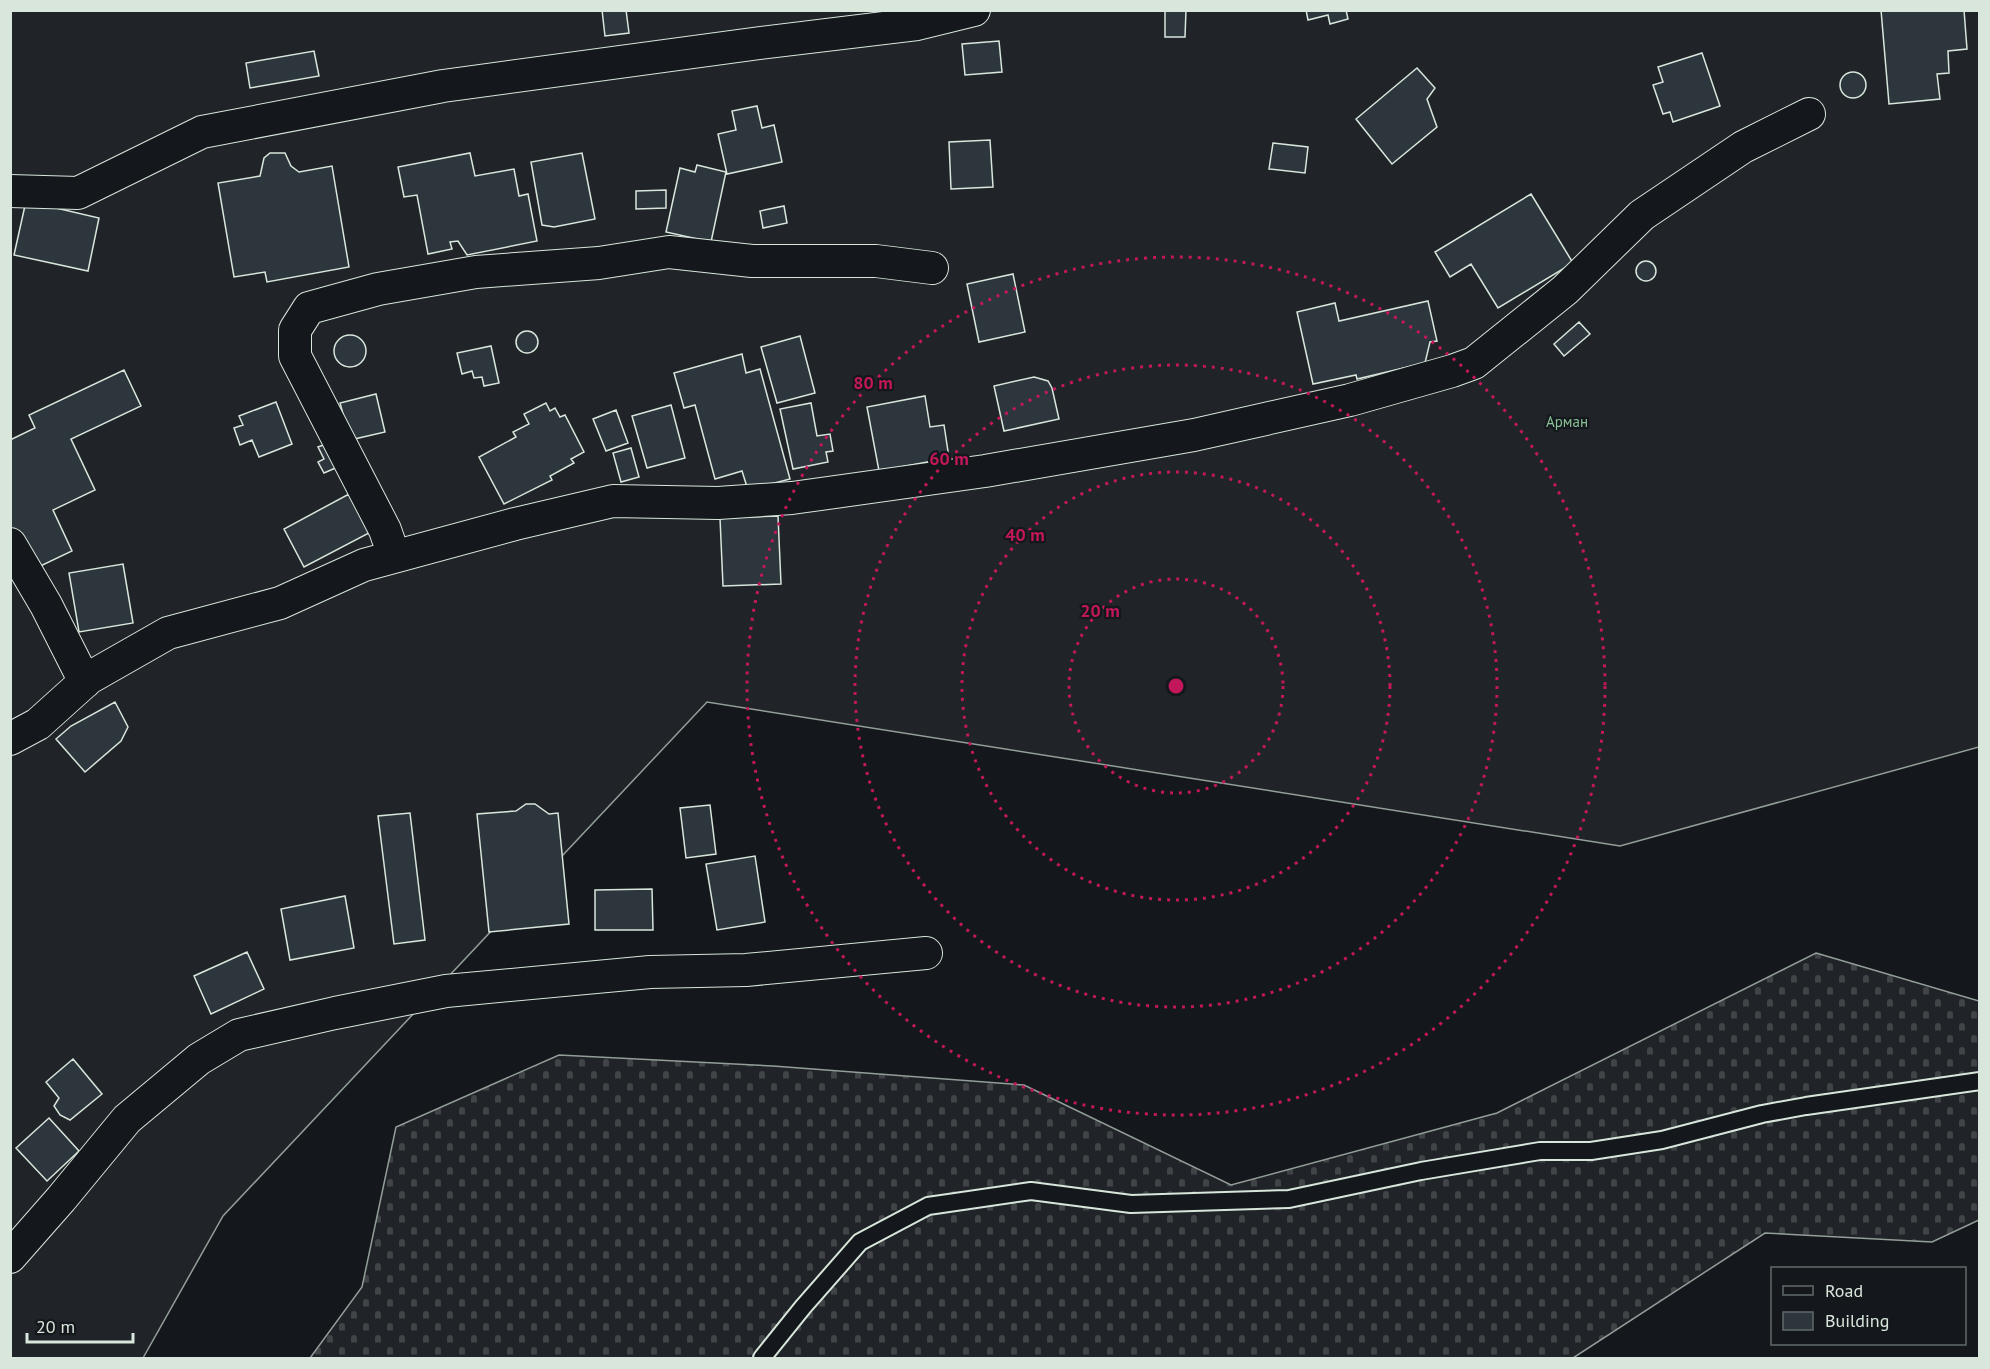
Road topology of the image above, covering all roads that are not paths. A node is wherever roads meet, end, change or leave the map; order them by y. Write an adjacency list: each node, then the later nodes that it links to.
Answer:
1 (974, 10): 3 (street)
2 (1809, 114): 6 (street)
3 (10, 191)
4 (932, 268): 6 (street)
5 (10, 544): 7 (street)
6 (394, 556): 7 (street)
7 (85, 682): 8 (street)
8 (10, 739)
9 (926, 953): 11 (street)
10 (1980, 1081): 12 (lane)
11 (10, 1257)
12 (762, 1359)

